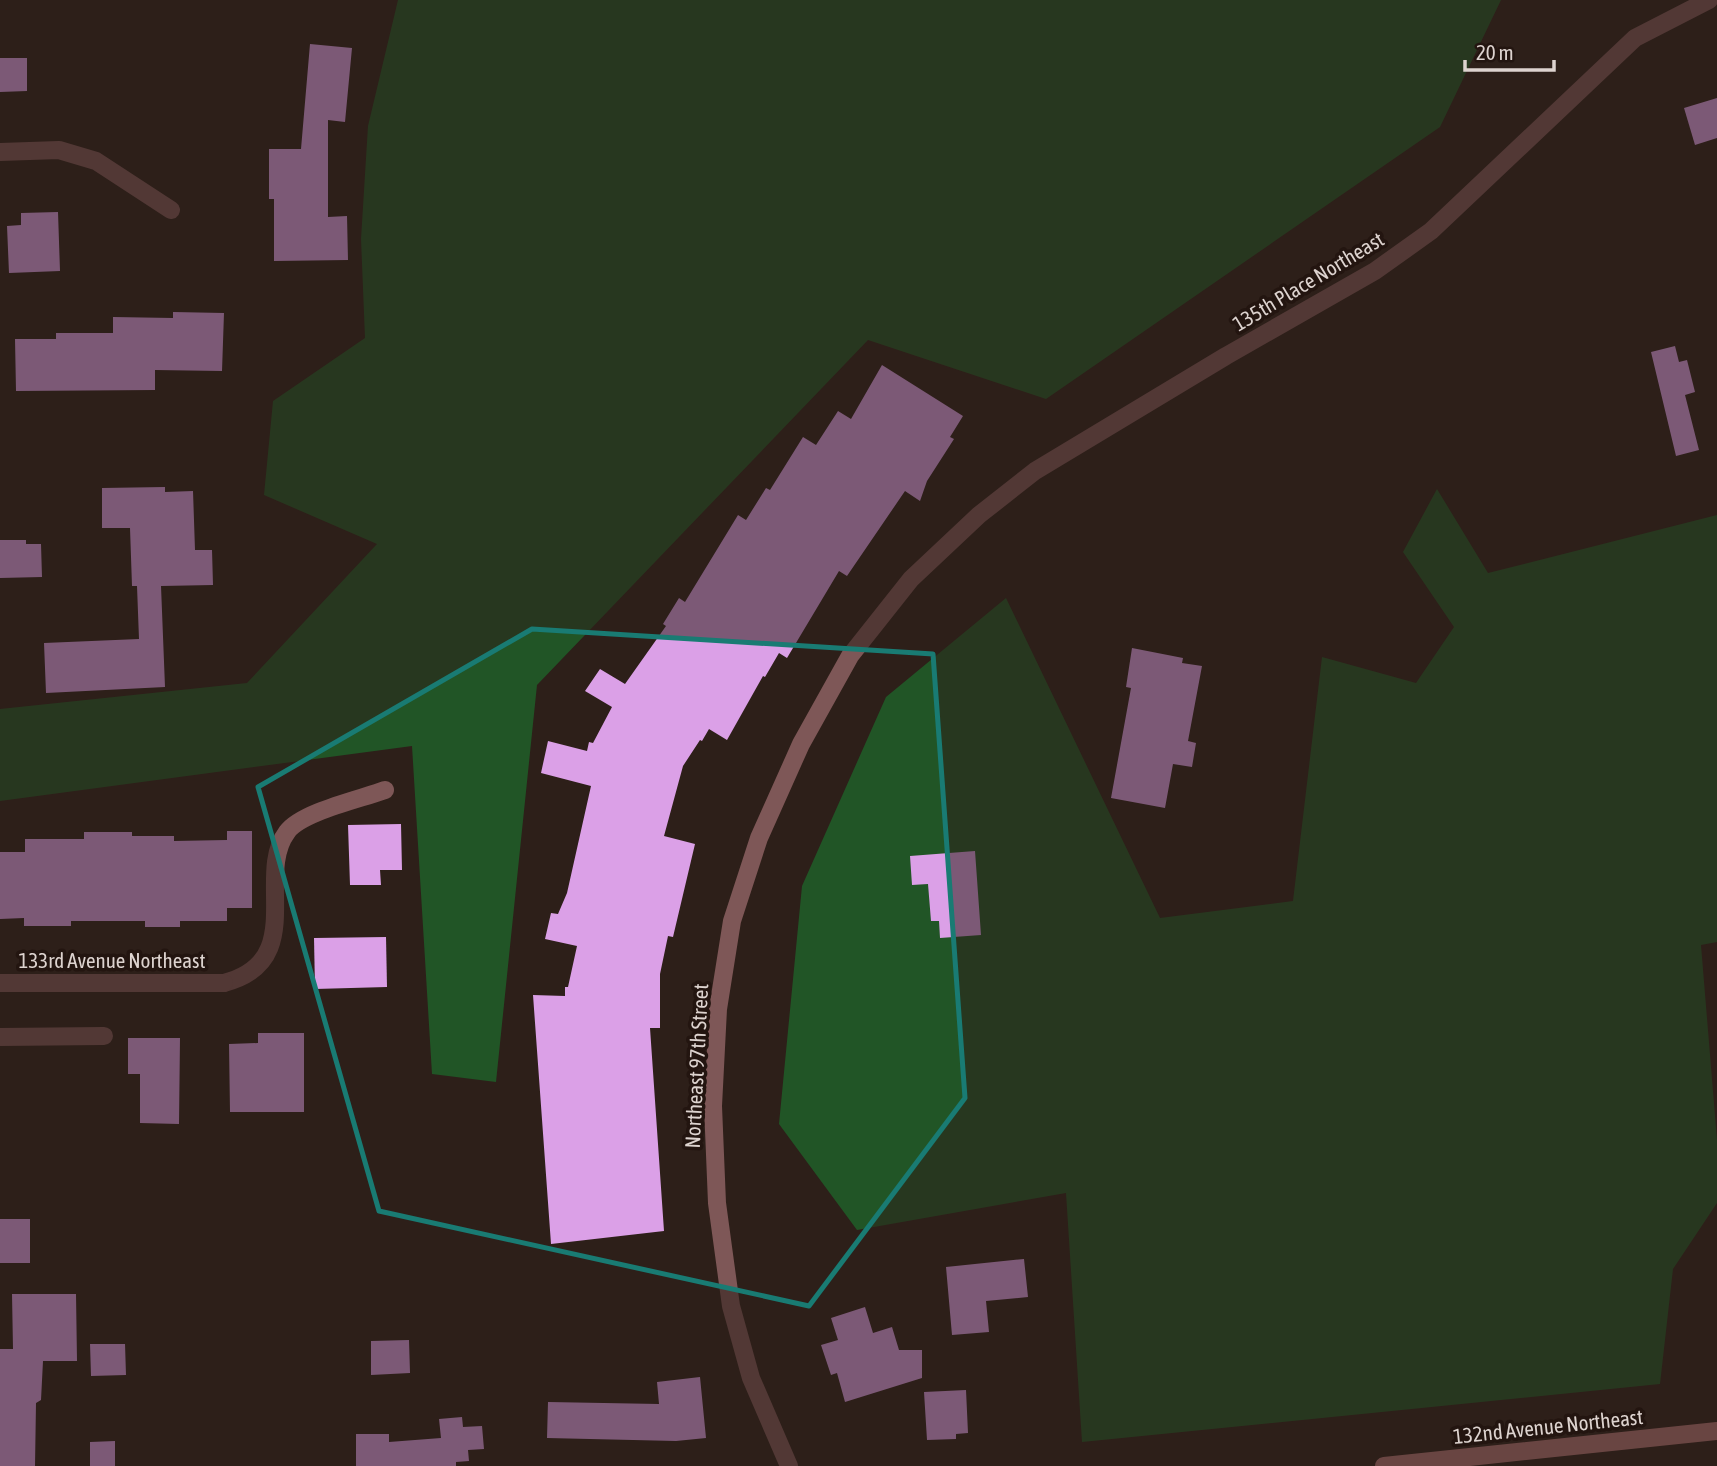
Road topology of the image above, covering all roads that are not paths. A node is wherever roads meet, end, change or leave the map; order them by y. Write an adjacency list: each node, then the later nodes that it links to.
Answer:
1 (1709, 0): 4 (street, 135th Place Northeast)
2 (0, 152): 3 (street)
3 (171, 210)
4 (911, 579): 11 (street, Northeast 97th Street)
5 (385, 790): 6 (street, 133rd Avenue Northeast)
6 (0, 983)
7 (104, 1036): 8 (street)
8 (0, 1037)
9 (1717, 1431): 10 (street, 132nd Avenue Northeast)
10 (1567, 1447): 12 (street, 132nd Avenue Northeast); 13 (street)
11 (789, 1466)
12 (1384, 1466)
13 (1566, 1466)

